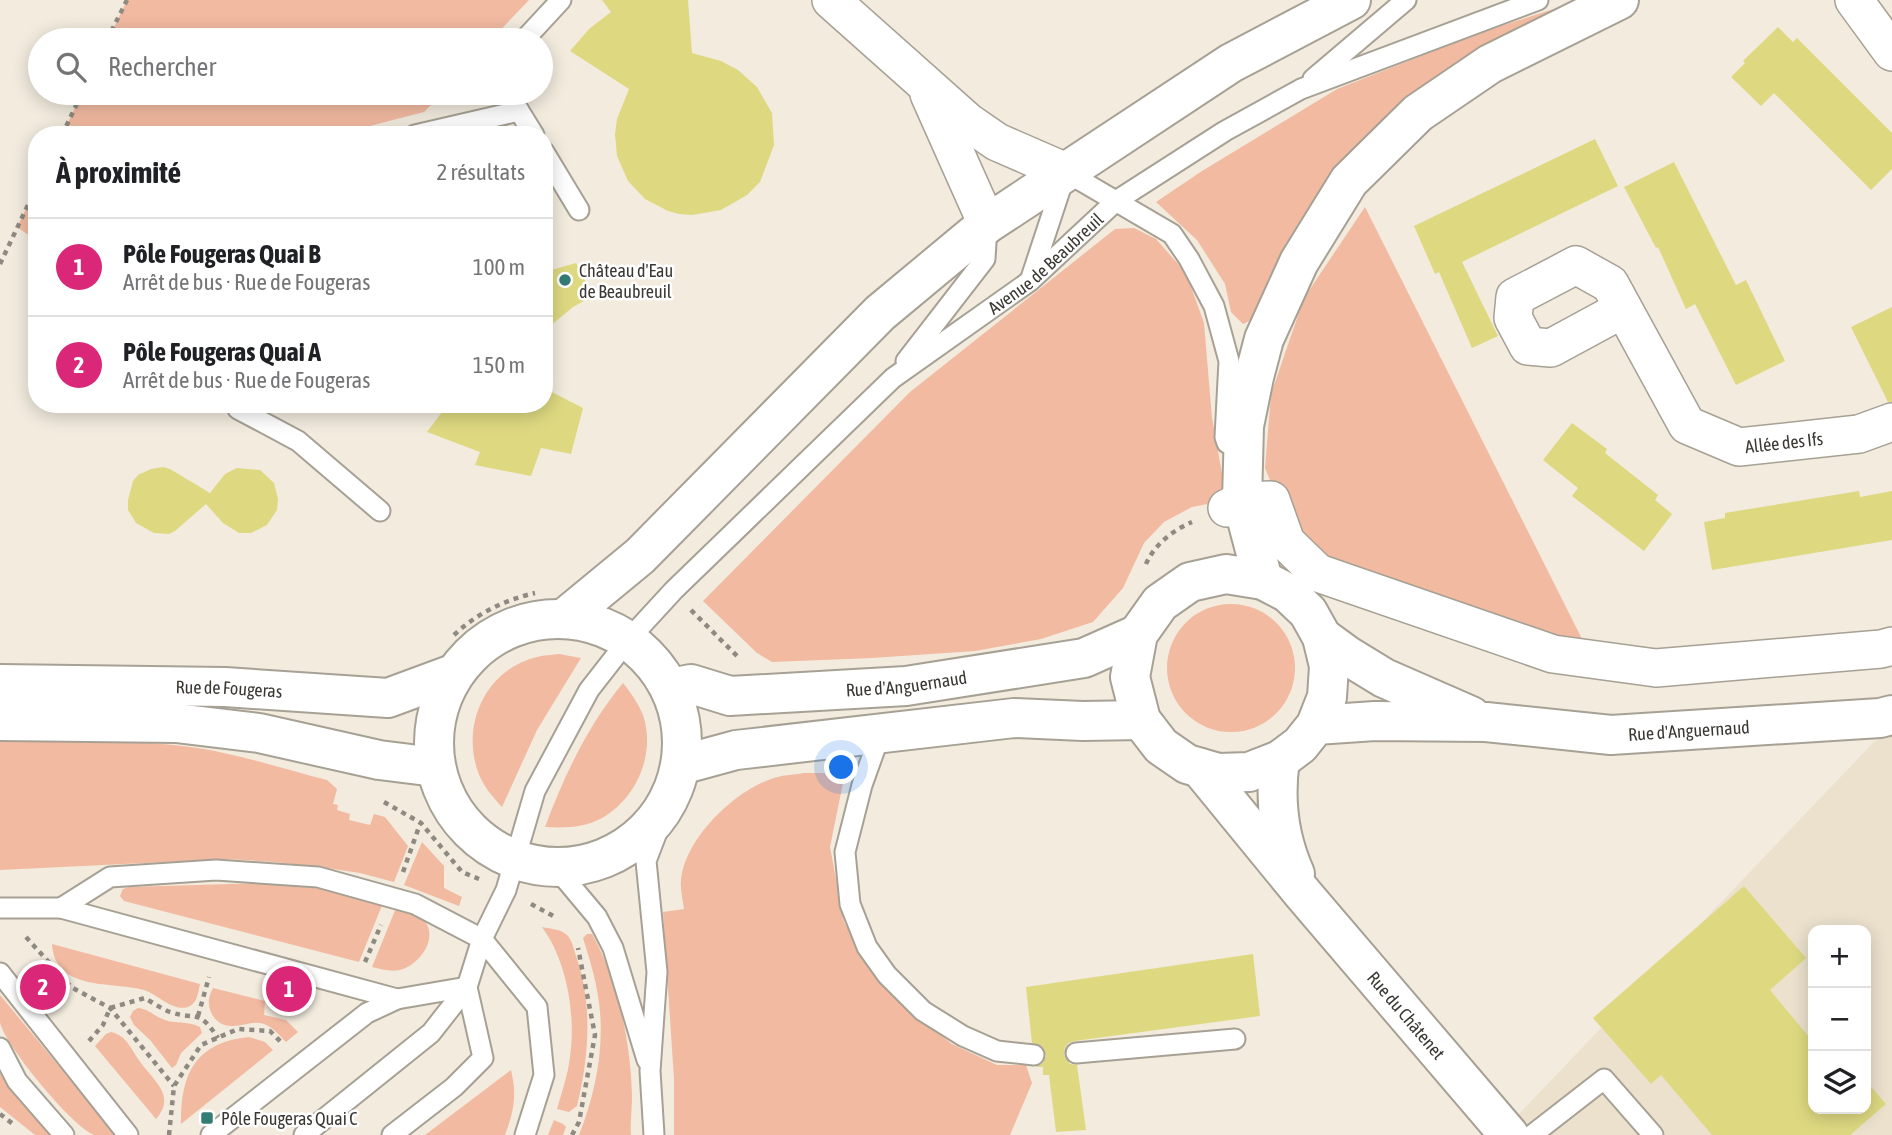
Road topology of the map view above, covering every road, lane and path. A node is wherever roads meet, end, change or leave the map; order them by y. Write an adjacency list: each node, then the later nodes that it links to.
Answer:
1 (127, 0): 9 (path)
2 (562, 0): 10 (lane)
3 (831, 0): 12 (street)
4 (1351, 0): 21 (main road)
5 (1406, 0): 13 (lane)
6 (1538, 0): 13 (lane, Avenue de Beaubreuil)
7 (1619, 0): 32 (main road)
8 (1854, 0): 11 (street)
9 (113, 28)
10 (535, 28)
11 (1892, 51)
12 (926, 86): 21 (street); 25 (street)
13 (1301, 89): 22 (lane, Avenue de Beaubreuil)
14 (76, 105): 17 (path)
15 (515, 105): 16 (lane)
16 (519, 111): 18 (lane); 19 (lane)
17 (66, 126)
18 (454, 126)
19 (528, 126)
20 (553, 167): 24 (lane)
21 (1066, 172): 22 (lane); 25 (main road); 27 (lane)
22 (1116, 201): 27 (lane, Avenue de Beaubreuil); 32 (lane)
23 (28, 205): 26 (path)
24 (579, 210)
25 (987, 224): 29 (lane); 35 (main road)
26 (0, 264)
27 (1031, 281): 29 (lane, Avenue de Beaubreuil)
28 (1623, 309): 31 (street, Allée des Ifs)
29 (893, 378): 39 (lane, Avenue de Beaubreuil)
30 (246, 413): 33 (lane)
31 (1892, 422)
32 (1234, 505): 34 (main road); 40 (street)
33 (380, 511)
34 (1263, 580): 37 (main road, Rue d'Anguernaud); 38 (main road, Rue d'Anguernaud)
35 (556, 604): 39 (main road); 41 (main road); 41 (path)
36 (691, 610): 42 (path)
37 (1138, 634): 44 (main road, Rue d'Anguernaud); 46 (main road, Rue d'Anguernaud)
38 (1322, 637): 48 (main road, Rue d'Anguernaud); 49 (main road, Rue d'Anguernaud)
39 (628, 640): 44 (main road); 58 (lane, Avenue de Beaubreuil)
40 (1892, 646)
41 (451, 657): 43 (main road, Rue de Fougeras); 53 (main road)
42 (743, 662)
43 (0, 684)
44 (671, 688): 52 (main road)
45 (1892, 715): 48 (main road, Rue d'Anguernaud)
46 (1142, 720): 50 (main road); 54 (main road, Rue d'Anguernaud)
47 (0, 721): 53 (main road, Rue de Fougeras)
48 (1486, 722): 49 (main road, Rue d'Anguernaud)
49 (1316, 725): 51 (main road, Rue d'Anguernaud)
50 (881, 732): 52 (main road); 78 (lane)
51 (1280, 760): 54 (main road, Rue d'Anguernaud); 59 (main road, Rue du Châtenet)
52 (681, 765): 56 (main road)
53 (435, 767): 58 (main road)
54 (1200, 768): 59 (main road, Rue du Châtenet)
55 (379, 798): 58 (path)
56 (667, 806): 57 (main road); 79 (lane)
57 (556, 868): 58 (main road); 79 (lane)
58 (509, 875): 62 (path); 65 (lane, Avenue de Beaubreuil)
59 (1304, 895): 90 (main road, Rue du Châtenet)
60 (0, 908): 61 (lane)
61 (61, 908): 65 (lane); 69 (lane)
62 (561, 920)
63 (26, 936): 70 (path)
64 (575, 937): 88 (path)
65 (482, 939): 68 (lane, Avenue de Beaubreuil); 87 (lane)
66 (0, 973): 82 (lane)
67 (209, 977): 71 (path)
68 (467, 987): 69 (lane); 85 (lane); 86 (lane)
69 (397, 999): 84 (lane)
70 (110, 1008): 71 (path); 74 (path); 80 (path)
71 (198, 1016): 72 (path)
72 (218, 1038): 76 (path); 80 (path)
73 (1236, 1038): 77 (lane)
74 (86, 1044)
75 (0, 1048): 81 (lane)
76 (287, 1048)
77 (1076, 1053)
78 (1034, 1055)
79 (650, 1072): 89 (lane)
80 (174, 1086): 83 (path)
81 (64, 1135)
82 (128, 1135)
83 (169, 1135)
84 (211, 1135)
85 (304, 1135)
86 (392, 1135)
87 (525, 1135)
88 (572, 1135)
89 (654, 1135)
90 (1509, 1135)
91 (1532, 1135): 92 (lane)
92 (1653, 1135)

